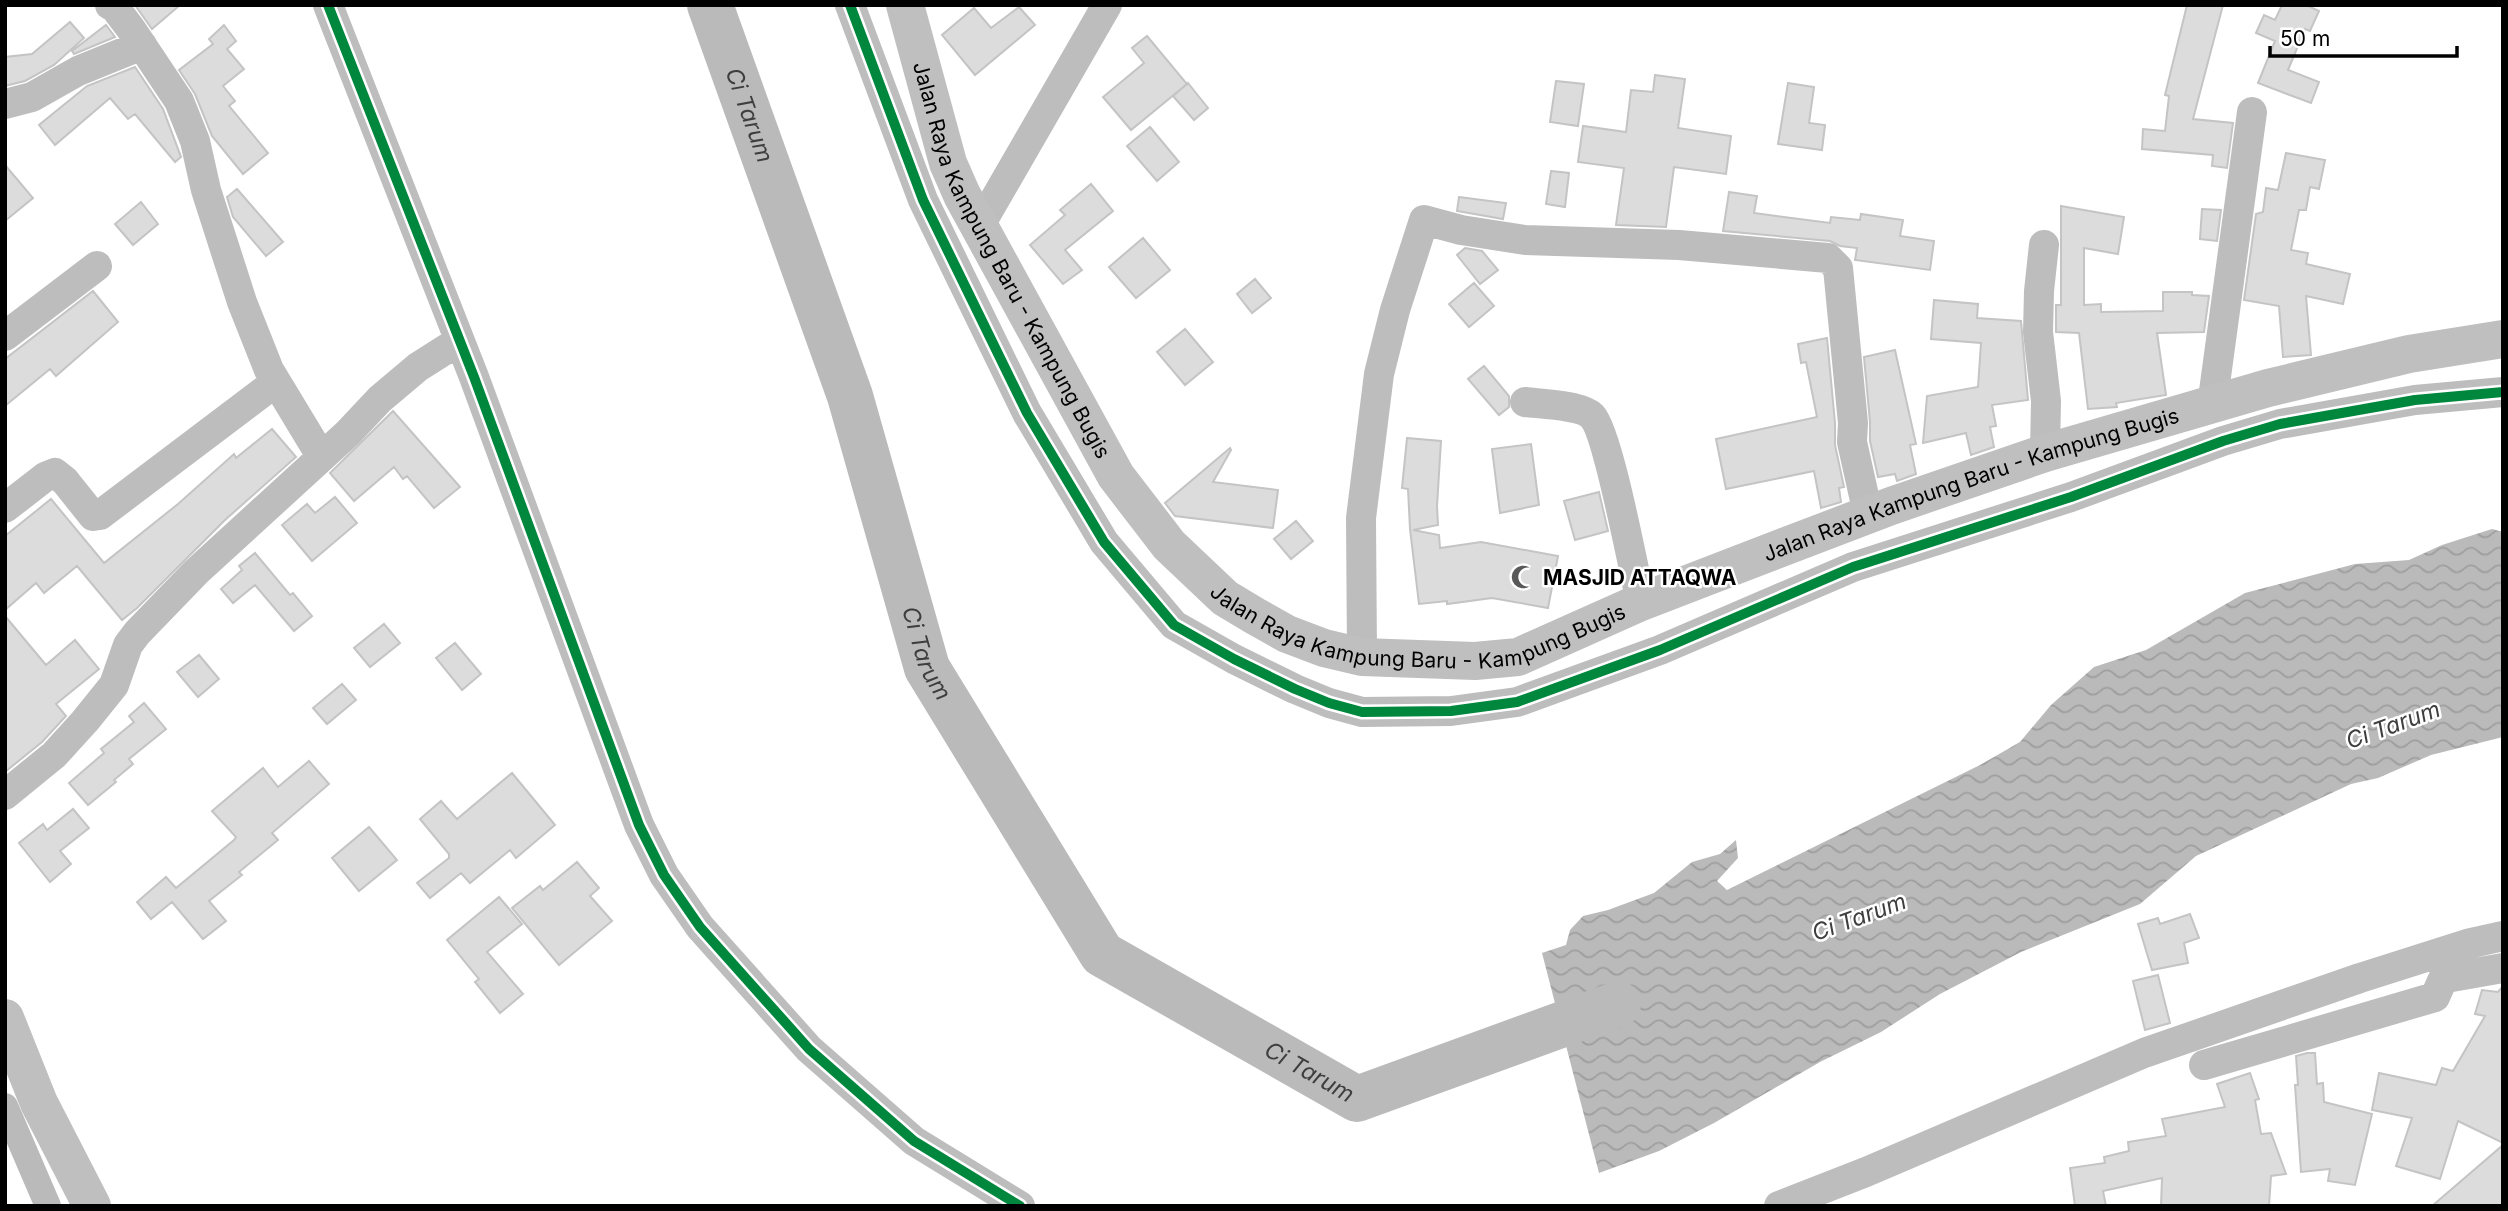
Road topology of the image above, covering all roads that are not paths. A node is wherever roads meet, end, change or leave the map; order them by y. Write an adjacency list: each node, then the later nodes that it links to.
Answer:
1 (110, 5): 6 (street)
2 (328, 5): 14 (street)
3 (850, 5): 16 (street)
4 (905, 5): 9 (street, Jalan Raya Kampung Baru - Kampung Bugis)
5 (1107, 5): 9 (street)
6 (142, 45): 7 (street); 15 (street)
7 (5, 104)
8 (2252, 112): 18 (street)
9 (980, 226): 24 (street, Jalan Raya Kampung Baru - Kampung Bugis)
10 (2044, 244): 19 (street)
11 (97, 266): 12 (street)
12 (5, 336)
13 (2503, 339): 18 (street, Jalan Raya Kampung Baru - Kampung Bugis)
14 (459, 341): 20 (street); 31 (street)
15 (276, 382): 20 (street); 21 (street)
16 (2503, 392)
17 (1524, 402): 23 (street)
18 (2212, 406): 19 (street, Jalan Raya Kampung Baru - Kampung Bugis)
19 (2045, 453): 22 (street, Jalan Raya Kampung Baru - Kampung Bugis)
20 (321, 456): 25 (street)
21 (5, 508)
22 (1868, 514): 23 (street, Jalan Raya Kampung Baru - Kampung Bugis); 24 (street)
23 (1641, 602): 24 (street, Jalan Raya Kampung Baru - Kampung Bugis)
24 (1362, 657)
25 (5, 795)
26 (2503, 936): 32 (street)
27 (2503, 968): 29 (street)
28 (5, 1017): 30 (street)
29 (2204, 1065)
30 (92, 1206)
31 (1020, 1206)
32 (1779, 1206)

